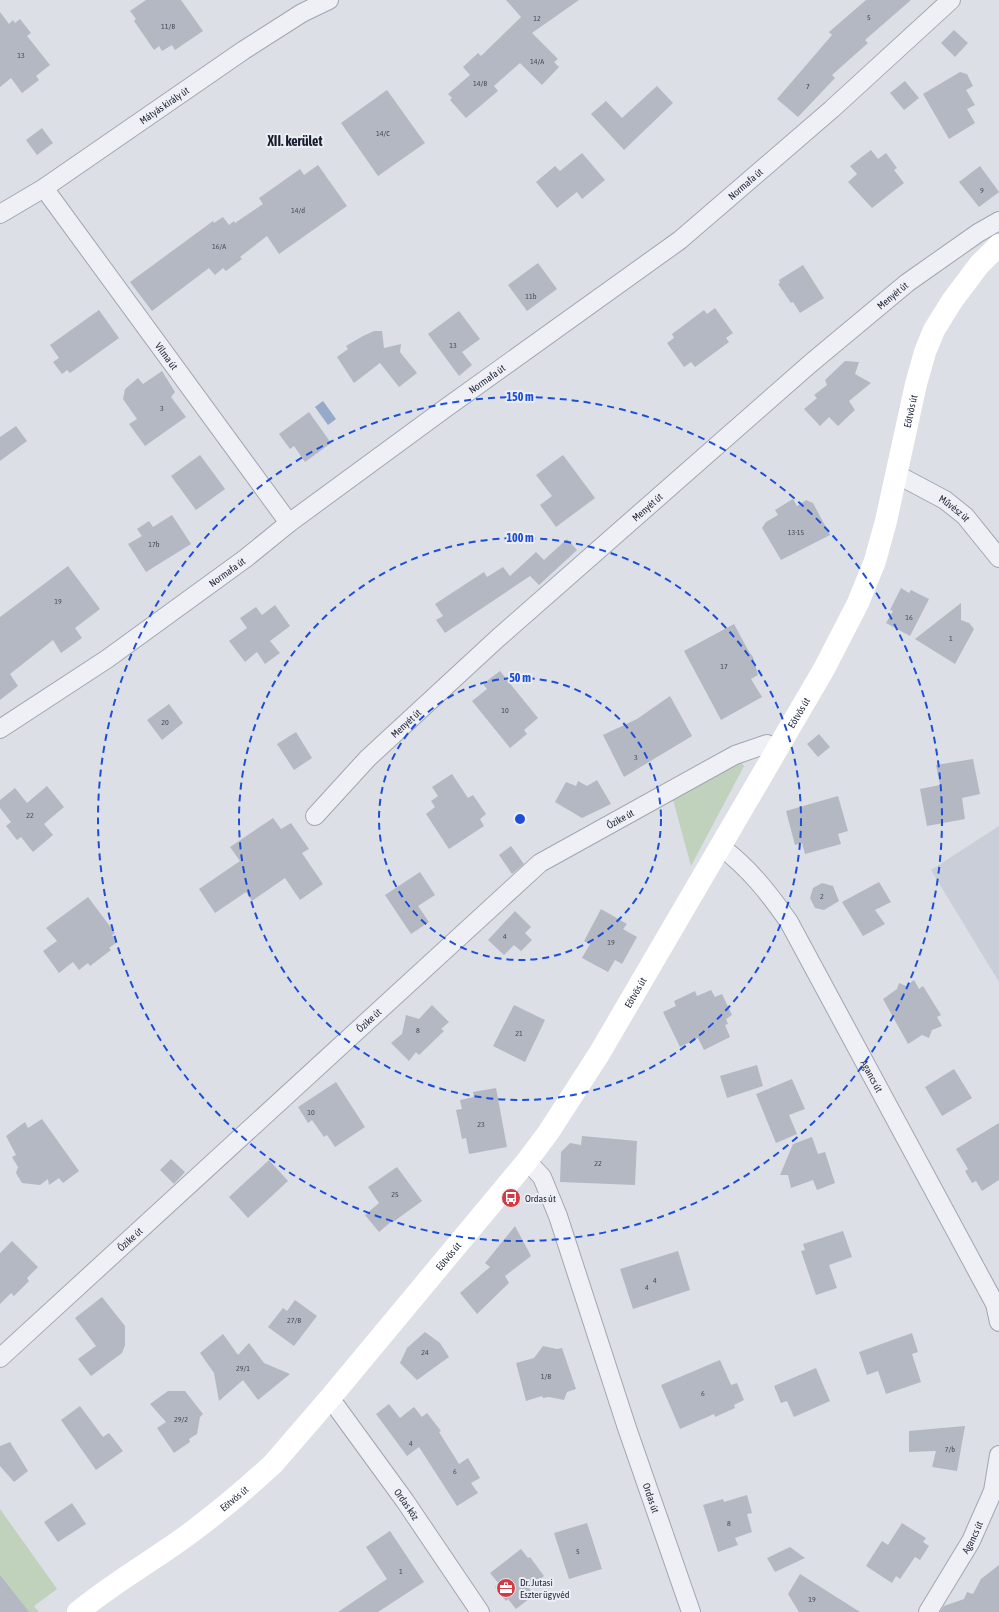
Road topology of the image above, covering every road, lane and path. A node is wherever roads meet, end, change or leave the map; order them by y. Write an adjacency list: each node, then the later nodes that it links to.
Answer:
1 (329, 0): 3 (street, Mátyás király út)
2 (952, 0): 8 (street, Normafa út)
3 (44, 188): 4 (street, Mátyás király út); 8 (street, Vilma út)
4 (0, 214)
5 (999, 221): 12 (street, Menyét út)
6 (999, 245): 7 (street, Eötvös út)
7 (896, 474): 9 (street, Művész út); 11 (street, Eötvös út)
8 (289, 523): 10 (street, Normafa út)
9 (999, 558)
10 (0, 730)
11 (777, 749): 13 (street, Eötvös út); 16 (street, Őzike út)
12 (316, 816)
13 (720, 846): 14 (street, Eötvös út); 15 (street, Agancs út)
14 (527, 1161): 17 (street, Eötvös út); 21 (street, Ordas út)
15 (999, 1322)
16 (0, 1358)
17 (330, 1398): 19 (street, Eötvös út); 20 (street, Ordas köz)
18 (999, 1455): 22 (street, Agancs út)
19 (81, 1611)
20 (480, 1612)
21 (691, 1612)
22 (928, 1612)

